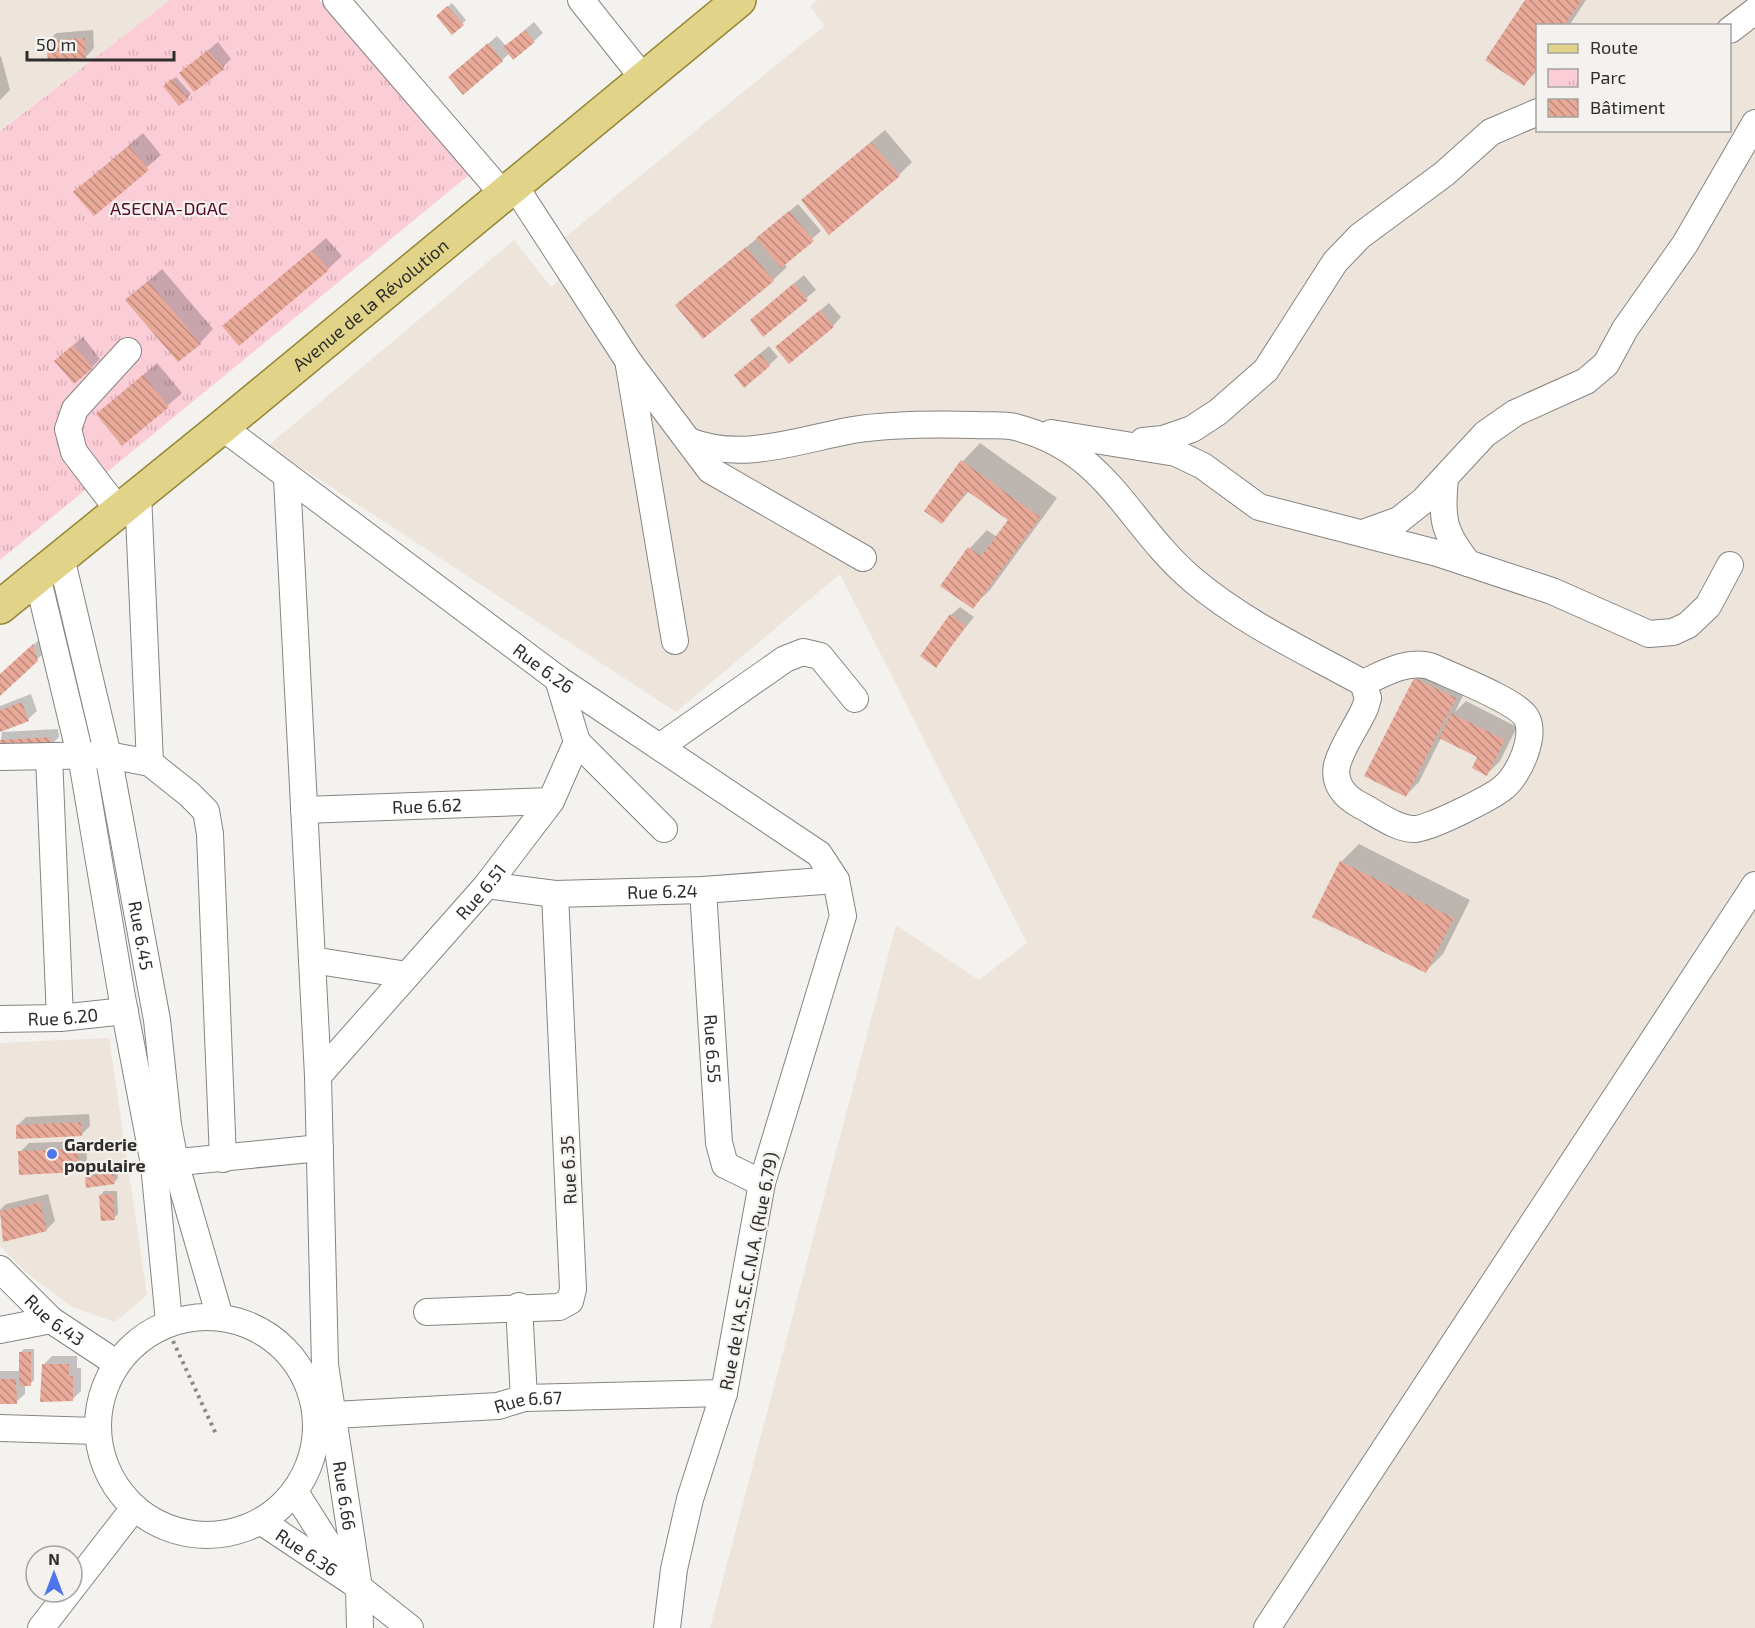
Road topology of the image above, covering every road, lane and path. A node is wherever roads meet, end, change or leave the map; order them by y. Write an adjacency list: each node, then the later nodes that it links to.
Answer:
1 (336, 0): 9 (street)
2 (581, 0): 6 (street)
3 (739, 0): 6 (main road, Avenue de la Révolution)
4 (1755, 11): 5 (street)
5 (1731, 29)
6 (644, 79): 9 (main road, Avenue de la Révolution)
7 (1536, 113): 15 (street)
8 (1755, 123): 17 (street)
9 (509, 190): 11 (street); 12 (main road, Avenue de la Révolution)
10 (128, 351): 18 (street)
11 (629, 362): 14 (street); 25 (street)
12 (222, 427): 16 (street, Rue 6.26); 18 (main road, Avenue de la Révolution)
13 (1012, 427): 14 (street); 15 (street); 27 (street)
14 (688, 441): 20 (street)
15 (1128, 443): 19 (street)
16 (287, 478): 26 (street, Rue 6.26); 37 (street, Rue 6.66)
17 (1445, 479): 19 (street); 21 (street)
18 (128, 503): 23 (main road, Avenue de la Révolution); 35 (street)
19 (1363, 533): 21 (street)
20 (863, 558)
21 (1468, 563): 22 (street)
22 (1730, 565)
23 (49, 566): 24 (main road, Avenue de la Révolution); 31 (street, Rue 6.45); 34 (street, Rue 6.45)
24 (0, 607)
25 (675, 641)
26 (558, 679): 29 (street); 30 (street, Rue 6.26)
27 (1363, 683): 27 (street)
28 (855, 699): 30 (street)
29 (577, 742): 36 (street, Rue 6.51); 38 (street)
30 (661, 746): 41 (street, Rue 6.26)
31 (108, 755): 34 (street); 35 (street); 39 (street, Rue 6.45)
32 (49, 756): 33 (street); 34 (street); 51 (street)
33 (0, 757)
34 (80, 757): 40 (street, Rue 6.45)
35 (150, 763): 55 (street)
36 (551, 801): 37 (street, Rue 6.62); 42 (street, Rue 6.51)
37 (304, 810): 47 (street, Rue 6.66)
38 (664, 829)
39 (129, 871): 40 (street); 49 (street, Rue 6.45)
40 (102, 878): 50 (street, Rue 6.45)
41 (836, 880): 44 (street, Rue 6.24); 46 (street, Rue 6.26)
42 (487, 885): 45 (street, Rue 6.24); 48 (street, Rue 6.51)
43 (1755, 885): 82 (street)
44 (703, 890): 45 (street, Rue 6.24); 57 (street, Rue 6.55)
45 (555, 894): 59 (street, Rue 6.35)
46 (843, 916): 57 (street, Rue de l'A.S.E.C.N.A. (Rue 6.79))
47 (312, 960): 48 (street); 53 (street, Rue 6.66)
48 (407, 975): 53 (street, Rue 6.51)
49 (151, 987): 50 (street, Rue 6.20); 56 (street, Rue 6.45)
50 (123, 1004): 51 (street, Rue 6.20); 56 (street, Rue 6.45)
51 (60, 1018): 52 (street, Rue 6.20)
52 (0, 1019)
53 (318, 1076): 54 (street, Rue 6.66)
54 (320, 1148): 55 (street); 68 (street, Rue 6.66)
55 (223, 1159): 56 (street)
56 (165, 1163): 61 (street, Rue 6.45); 63 (street, Rue 6.45)
57 (762, 1183): 66 (street, Rue de l'A.S.E.C.N.A. (Rue 6.79))
58 (0, 1269): 62 (street, Rue 6.43)
59 (519, 1306): 60 (street, Rue 6.35); 67 (street)
60 (427, 1312)
61 (219, 1314): 63 (street); 72 (street)
62 (51, 1320): 64 (street); 65 (street, Rue 6.43)
63 (167, 1323): 65 (street); 71 (path)
64 (0, 1330)
65 (116, 1363): 70 (street)
66 (724, 1393): 67 (street, Rue 6.67); 81 (street, Rue de l'A.S.E.C.N.A. (Rue 6.79))
67 (524, 1398): 68 (street, Rue 6.67)
68 (334, 1415): 76 (street, Rue 6.66)
69 (0, 1428): 70 (street)
70 (96, 1431): 73 (street)
71 (216, 1434)
72 (295, 1492): 74 (street); 76 (street, Rue 6.36)
73 (134, 1508): 74 (street); 75 (street)
74 (262, 1522): 76 (street, Rue 6.36)
75 (84, 1573)
76 (356, 1585): 79 (street, Rue 6.66); 80 (street, Rue 6.36)
77 (60, 1604): 78 (street)
78 (41, 1628)
79 (360, 1628)
80 (410, 1628)
81 (667, 1628)
82 (1267, 1628)

